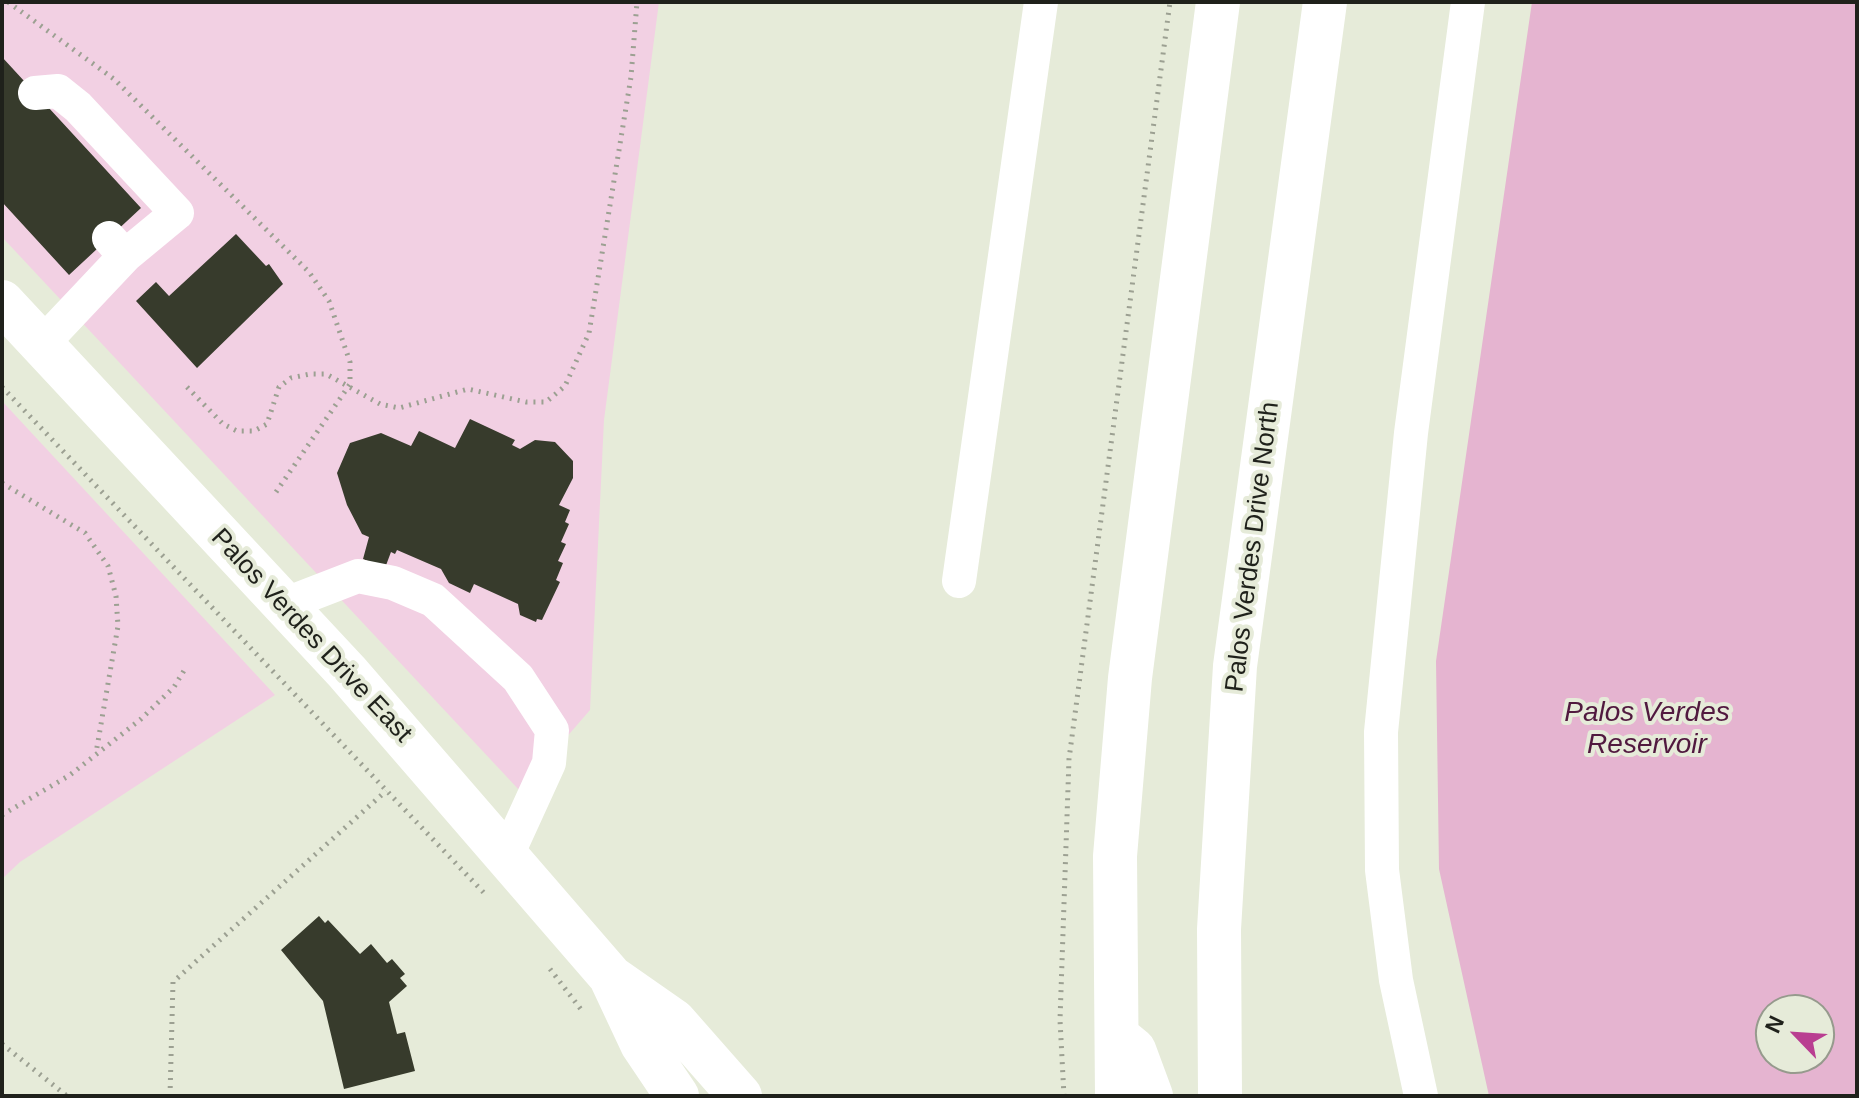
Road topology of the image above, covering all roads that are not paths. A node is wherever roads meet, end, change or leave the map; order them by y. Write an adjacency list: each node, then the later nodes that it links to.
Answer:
1 (1041, 2): 8 (lane)
2 (1218, 2): 12 (main road)
3 (1325, 2): 17 (main road, Palos Verdes Drive North)
4 (1468, 2): 18 (lane)
5 (35, 93): 7 (lane)
6 (2, 302): 7 (main road, Palos Verdes Drive East)
7 (41, 345): 9 (main road, Palos Verdes Drive East)
8 (959, 581)
9 (283, 605): 10 (main road, Palos Verdes Drive East); 10 (lane)
10 (507, 855): 11 (main road, Palos Verdes Drive East)
11 (611, 977): 13 (main road, Palos Verdes Drive East); 14 (main road, Palos Verdes Drive East)
12 (1115, 1034): 15 (main road); 16 (main road)
13 (677, 1096)
14 (740, 1096)
15 (1117, 1096)
16 (1151, 1096)
17 (1220, 1096)
18 (1421, 1096)

